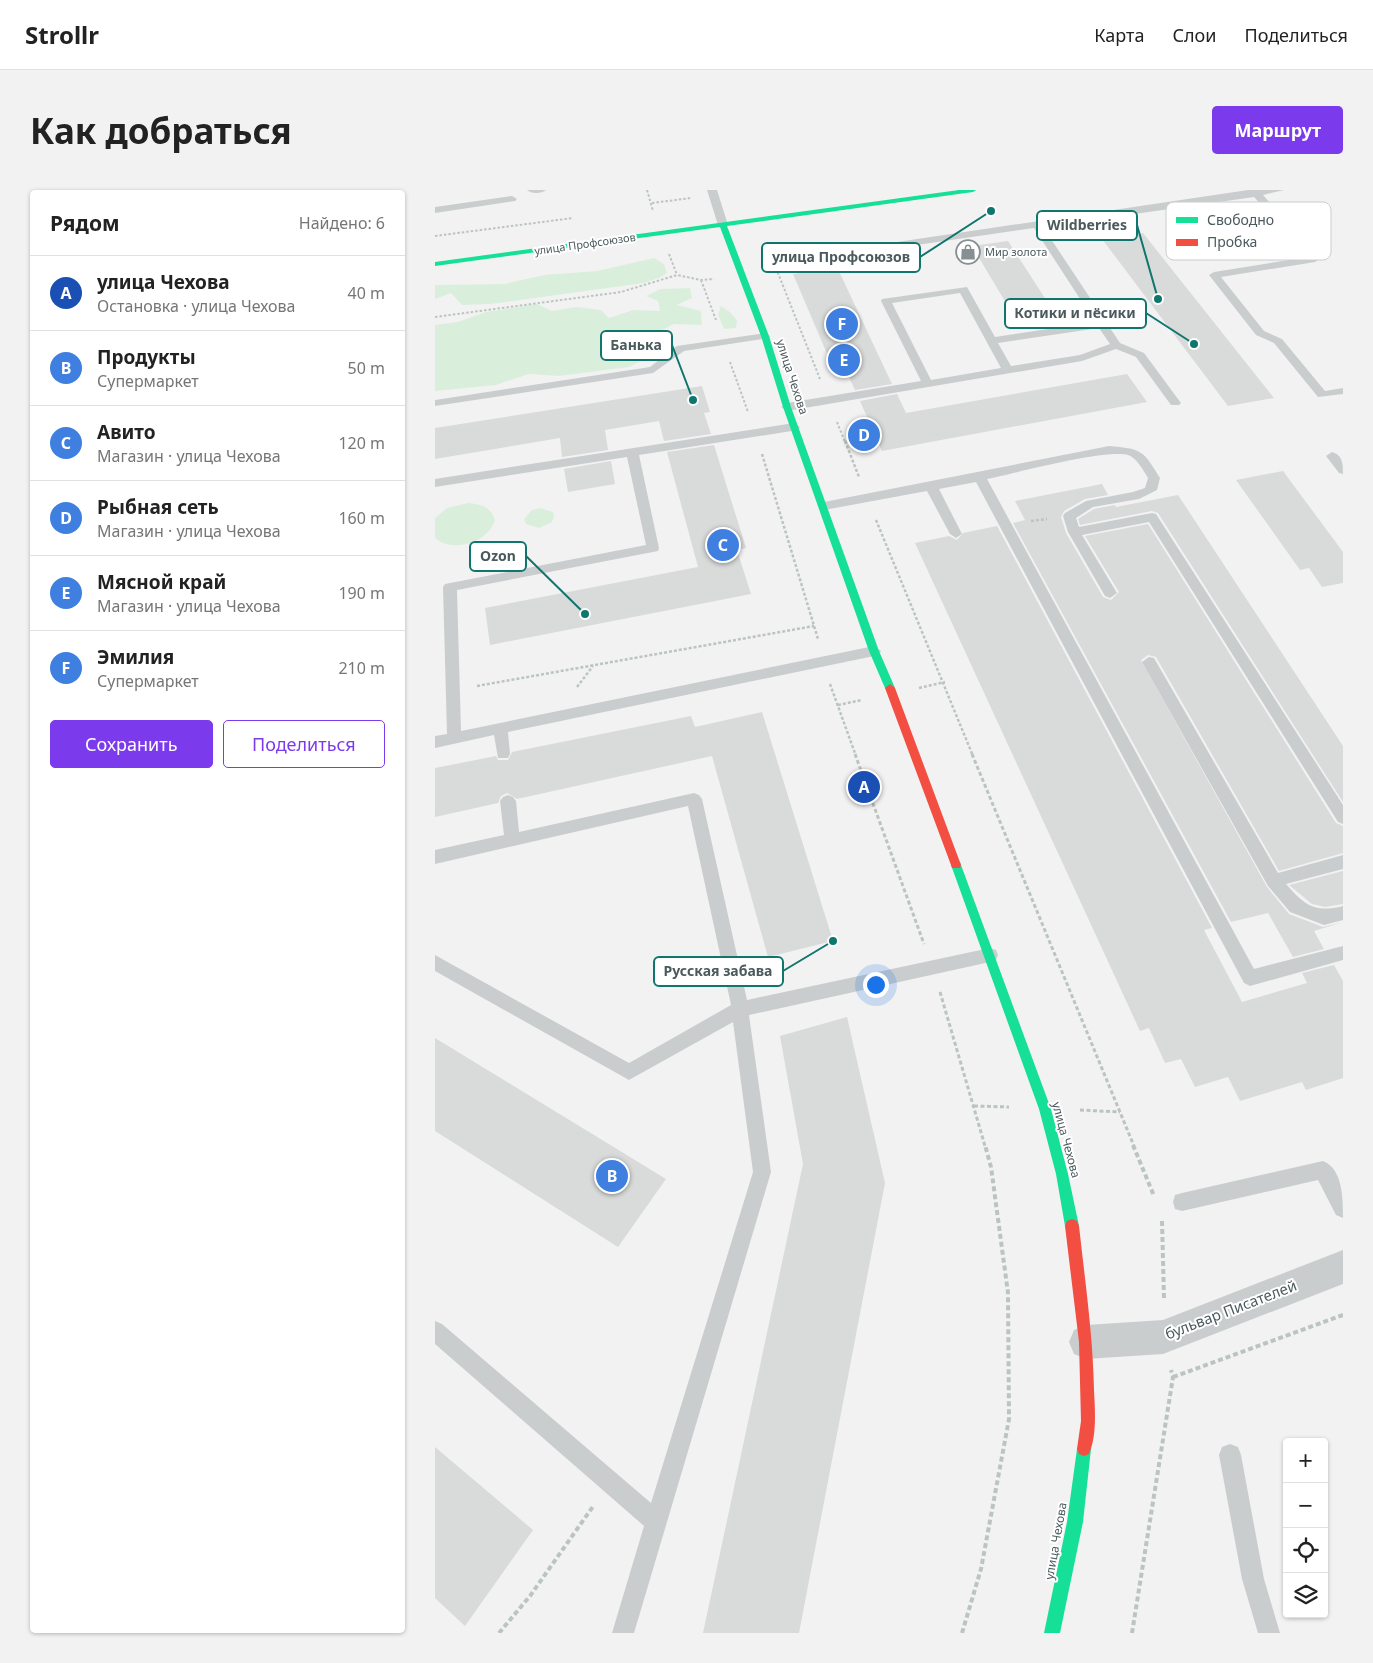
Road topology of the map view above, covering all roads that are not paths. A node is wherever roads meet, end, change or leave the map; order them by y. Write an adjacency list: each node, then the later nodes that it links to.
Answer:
1 (532, 190): 2 (lane)
2 (541, 190)
3 (712, 190): 13 (lane)
4 (973, 190): 13 (street, улица Профсоюзов)
5 (1279, 190): 6 (lane)
6 (1255, 192): 8 (lane); 9 (lane)
7 (512, 199): 11 (lane)
8 (1187, 202)
9 (1264, 202)
10 (1166, 205): 12 (lane)
11 (435, 210)
12 (1037, 224): 14 (lane); 17 (lane)
13 (723, 225): 16 (street, улица Профсоюзов); 18 (street, улица Чехова)
14 (807, 258)
15 (1309, 260): 23 (lane)
16 (435, 264)
17 (1102, 324): 19 (lane); 20 (lane)
18 (765, 336): 24 (lane); 26 (street, улица Чехова)
19 (992, 341): 21 (lane); 22 (lane)
20 (1117, 345): 21 (lane); 25 (lane)
21 (1007, 369): 22 (lane)
22 (927, 383): 26 (lane)
23 (1343, 391)
24 (435, 403)
25 (1175, 403)
26 (787, 407): 27 (street, улица Чехова)
27 (794, 426): 28 (lane); 34 (street, улица Чехова)
28 (631, 452): 32 (lane); 41 (lane)
29 (1332, 456): 30 (lane)
30 (1343, 470)
31 (980, 477): 33 (lane); 35 (lane); 51 (lane)
32 (435, 482)
33 (931, 486): 34 (lane); 36 (lane)
34 (824, 506): 38 (street, улица Чехова)
35 (1075, 532): 37 (lane); 45 (lane)
36 (956, 534)
37 (1110, 593)
38 (874, 651): 40 (lane); 52 (street, улица Чехова)
39 (1149, 662): 49 (lane)
40 (500, 728): 41 (lane); 43 (lane)
41 (454, 738): 42 (lane)
42 (435, 742)
43 (503, 754)
44 (508, 801): 46 (lane)
45 (1343, 818)
46 (512, 840): 47 (lane); 54 (lane)
47 (435, 857)
48 (1343, 862): 49 (lane)
49 (1274, 881): 50 (lane)
50 (1343, 913)
51 (1343, 953)
52 (990, 955): 54 (lane); 59 (street, улица Чехова)
53 (435, 962): 54 (lane)
54 (740, 1009): 61 (lane)
55 (1182, 1202): 56 (lane)
56 (1343, 1208)
57 (1343, 1268): 59 (street, бульвар Писателей)
58 (435, 1331): 61 (lane)
59 (1086, 1342): 63 (street, улица Чехова)
60 (1230, 1455): 64 (lane)
61 (657, 1522): 62 (lane)
62 (623, 1633)
63 (1052, 1633)
64 (1269, 1633)

